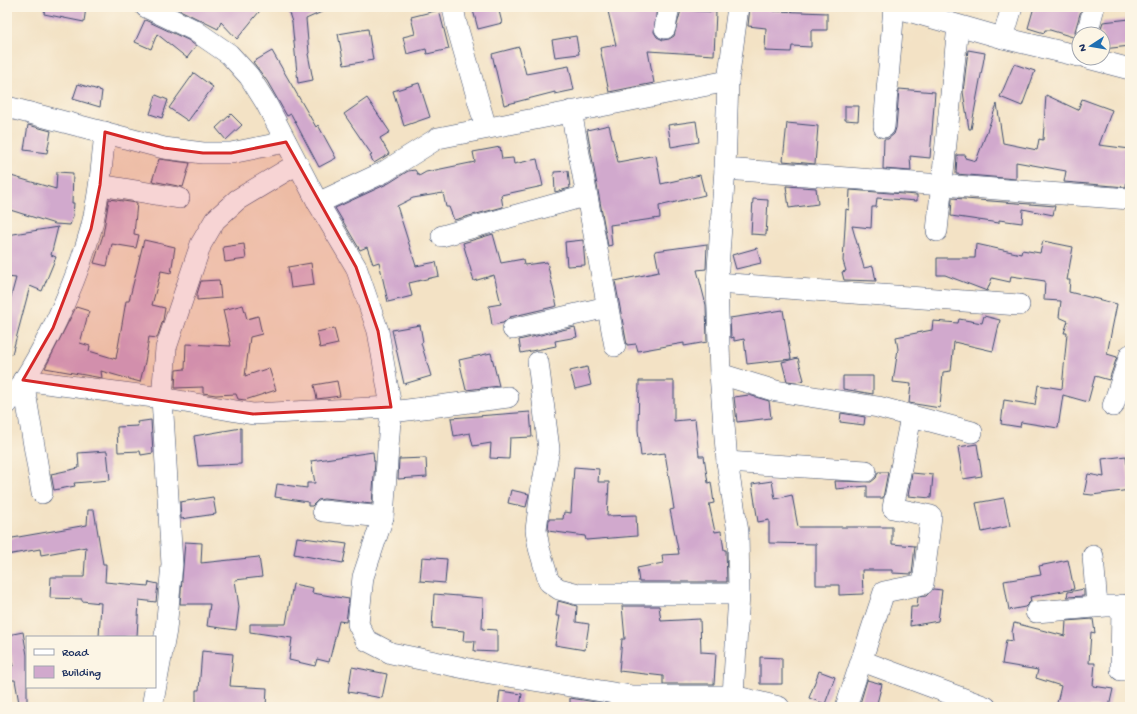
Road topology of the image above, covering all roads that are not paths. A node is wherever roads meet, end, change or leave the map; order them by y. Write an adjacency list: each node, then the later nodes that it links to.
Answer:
1 (146, 7): 21 (street)
2 (453, 7): 19 (street)
3 (668, 7): 10 (street)
4 (738, 7): 15 (street)
5 (894, 7): 8 (street); 18 (street)
6 (1012, 7): 11 (street)
7 (1094, 7): 9 (street)
8 (958, 26): 11 (street); 24 (street)
9 (1089, 26)
10 (665, 28)
11 (1003, 38): 12 (street)
12 (1071, 54)
13 (1111, 64): 14 (street)
14 (1130, 69)
15 (728, 81): 17 (street); 23 (street)
16 (7, 107): 20 (street)
17 (571, 111): 19 (street); 26 (street)
18 (884, 127)
19 (486, 128): 29 (street)
20 (105, 132): 21 (street); 25 (street)
21 (286, 142): 22 (street)
22 (298, 164): 29 (street); 42 (street)
23 (725, 168): 24 (street); 32 (street)
24 (942, 184): 28 (street); 30 (street)
25 (100, 185): 27 (street); 40 (street)
26 (585, 196): 31 (street); 34 (street)
27 (179, 198)
28 (1130, 199)
29 (318, 203): 45 (street)
30 (937, 231)
31 (442, 236)
32 (717, 283): 33 (street); 39 (street)
33 (1019, 304)
34 (607, 307): 35 (street); 36 (street)
35 (513, 329)
36 (615, 346)
37 (1130, 355): 44 (street)
38 (538, 362): 54 (street)
39 (720, 374): 46 (street); 48 (street)
40 (24, 380): 42 (street); 43 (street); 50 (street)
41 (508, 397): 45 (street)
42 (162, 398): 45 (street); 60 (street)
43 (7, 404)
44 (1113, 406)
45 (392, 410): 52 (street)
46 (911, 416): 47 (street); 58 (street)
47 (972, 432)
48 (727, 462): 49 (street); 54 (street)
49 (866, 471)
50 (42, 493)
51 (323, 511): 52 (street)
52 (383, 517): 62 (street)
53 (1093, 556): 55 (street)
54 (738, 594): 62 (street)
55 (1097, 606): 56 (street); 57 (street)
56 (1126, 606): 59 (street)
57 (1036, 612)
58 (862, 661): 65 (street); 66 (street)
59 (1121, 670)
60 (156, 685)
61 (155, 688): 63 (street)
62 (731, 701): 64 (street)
63 (152, 707)
64 (779, 707)
65 (846, 707)
66 (986, 707)

